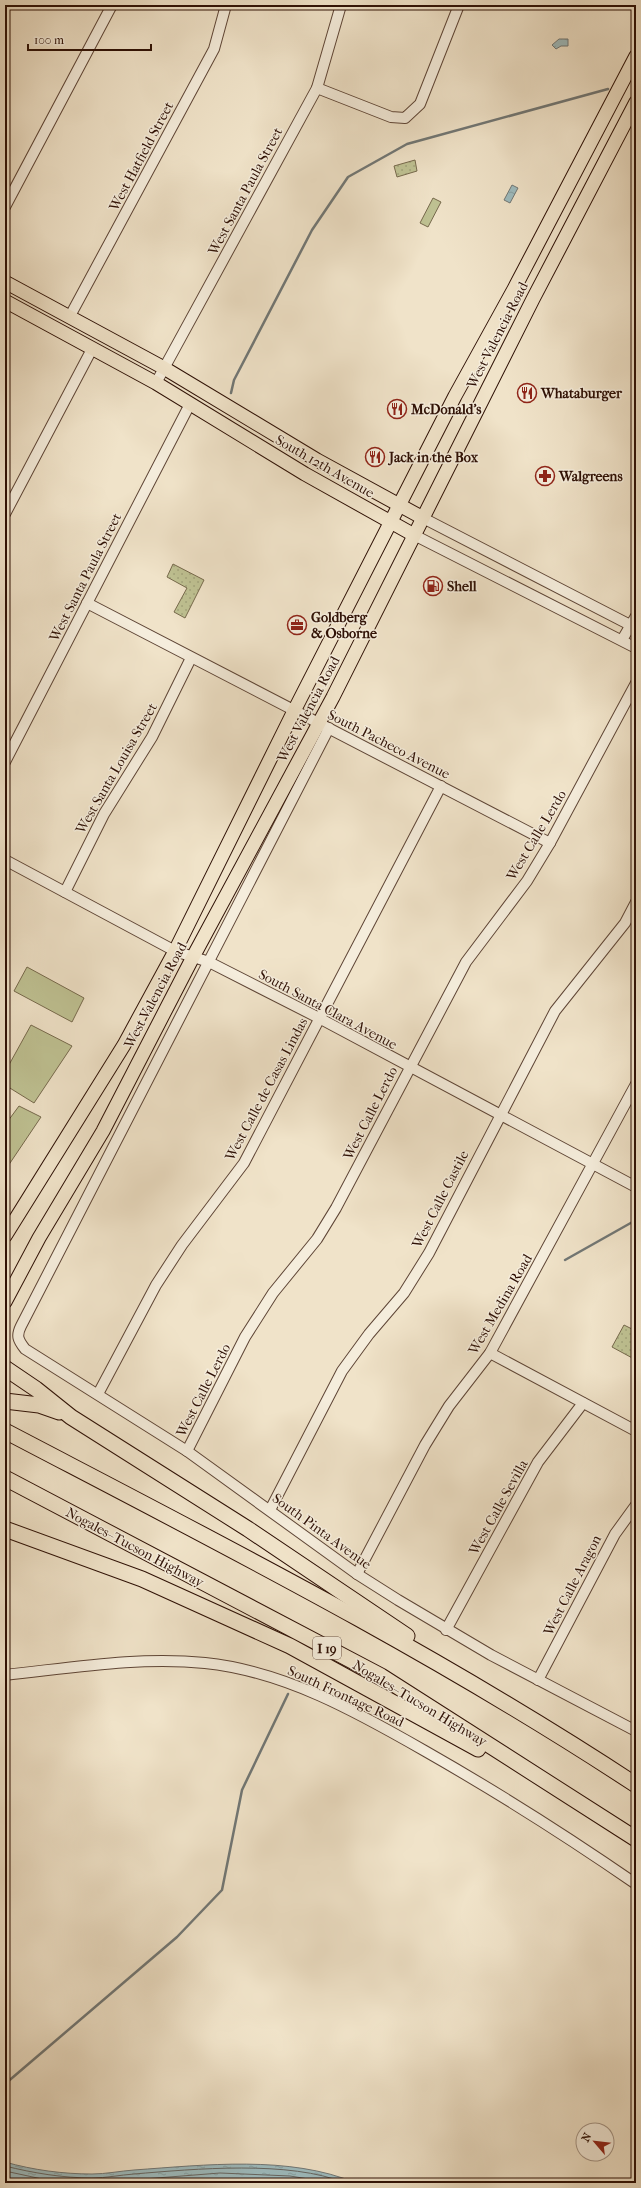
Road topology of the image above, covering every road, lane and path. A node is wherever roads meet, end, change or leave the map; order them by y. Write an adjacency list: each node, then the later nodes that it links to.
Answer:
1 (112, 5): 8 (street)
2 (226, 5): 13 (street, West Hatfield Street)
3 (341, 5): 6 (street, West Santa Paula Street)
4 (460, 5): 6 (street)
5 (634, 62): 10 (main road, West Valencia Road)
6 (317, 88): 15 (street, West Santa Paula Street)
7 (636, 102): 11 (main road, West Valencia Road)
8 (5, 207)
9 (5, 282): 13 (main road, South 12th Avenue)
10 (514, 289): 11 (main road); 20 (main road, West Valencia Road)
11 (533, 299): 22 (main road, West Valencia Road)
12 (5, 301): 14 (main road, South 12th Avenue)
13 (70, 316): 15 (main road, South 12th Avenue)
14 (92, 349): 16 (main road, South 12th Avenue); 21 (street)
15 (164, 368): 16 (street, West Santa Paula Street); 18 (main road, South 12th Avenue)
16 (156, 383): 17 (main road, South 12th Avenue)
17 (190, 404): 19 (main road, South 12th Avenue); 25 (street, West Santa Paula Street)
18 (251, 419): 19 (main road); 20 (main road, South 12th Avenue)
19 (221, 422): 23 (main road, South 12th Avenue)
20 (400, 505): 22 (main road, South 12th Avenue); 23 (main road, West Valencia Road)
21 (5, 514)
22 (422, 518): 24 (main road, West Valencia Road); 27 (street, South 12th Avenue)
23 (391, 522): 24 (main road, South 12th Avenue); 32 (main road, West Valencia Road)
24 (414, 535): 28 (street, South 12th Avenue); 33 (main road, West Valencia Road)
25 (87, 603): 30 (street, South Pacheco Avenue); 34 (street, West Santa Paula Street)
26 (636, 616): 27 (street)
27 (633, 627): 28 (street)
28 (622, 640): 29 (street, South 12th Avenue)
29 (636, 648)
30 (191, 658): 32 (street, South Pacheco Avenue); 38 (street, West Santa Louisa Street)
31 (636, 683): 36 (street, West Calle Lerdo)
32 (294, 711): 33 (street, South Pacheco Avenue); 40 (main road, West Valencia Road)
33 (324, 725): 35 (street, South Pacheco Avenue); 41 (main road, West Valencia Road); 42 (street, West Valencia Road)
34 (5, 762)
35 (441, 786): 36 (street, South Pacheco Avenue); 43 (street, West Calle de Casas Lindas)
36 (550, 843): 44 (street, West Calle Lerdo)
37 (5, 860): 38 (street, South Santa Clara Avenue)
38 (65, 892): 40 (street, South Santa Clara Avenue)
39 (636, 902): 46 (street, West Calle Castile)
40 (175, 951): 41 (street, South Santa Clara Avenue); 49 (main road, West Valencia Road)
41 (193, 957): 42 (street, South Santa Clara Avenue); 50 (main road, West Valencia Road)
42 (209, 962): 43 (street, South Santa Clara Avenue); 51 (street, West Valencia Road)
43 (319, 1018): 44 (street, South Santa Clara Avenue); 54 (street, West Calle de Casas Lindas)
44 (409, 1068): 46 (street, South Santa Clara Avenue); 60 (street, West Calle Lerdo)
45 (636, 1084): 47 (street, West Medina Road)
46 (500, 1115): 47 (street, South Santa Clara Avenue); 63 (street, West Calle Castile)
47 (593, 1164): 48 (street, South Santa Clara Avenue); 52 (street, West Medina Road)
48 (636, 1187)
49 (5, 1236)
50 (5, 1302)
51 (21, 1326): 54 (street, South Pinta Avenue)
52 (490, 1353): 56 (street); 65 (street, West Medina Road)
53 (5, 1368): 57 (highway)
54 (98, 1394): 60 (street, South Pinta Avenue)
55 (5, 1401): 57 (highway)
56 (583, 1403): 59 (street); 66 (street, West Calle Sevilla)
57 (71, 1417): 69 (highway)
58 (5, 1431): 69 (highway)
59 (636, 1431)
60 (187, 1451): 63 (street, South Pinta Avenue)
61 (5, 1478): 72 (highway, Nogales–Tucson Highway / I 19)
62 (636, 1505): 68 (street, West Calle Aragon)
63 (270, 1510): 65 (street, South Pinta Avenue)
64 (5, 1529): 72 (highway)
65 (357, 1574): 66 (street, South Pinta Avenue)
66 (446, 1630): 68 (street, South Pinta Avenue)
67 (5, 1675): 74 (street, South Frontage Road)
68 (538, 1680): 70 (street, South Pinta Avenue)
69 (511, 1705): 71 (highway)
70 (634, 1727)
71 (636, 1785)
72 (599, 1816): 73 (highway, Nogales–Tucson Highway / I 19)
73 (636, 1839)
74 (636, 1884)

